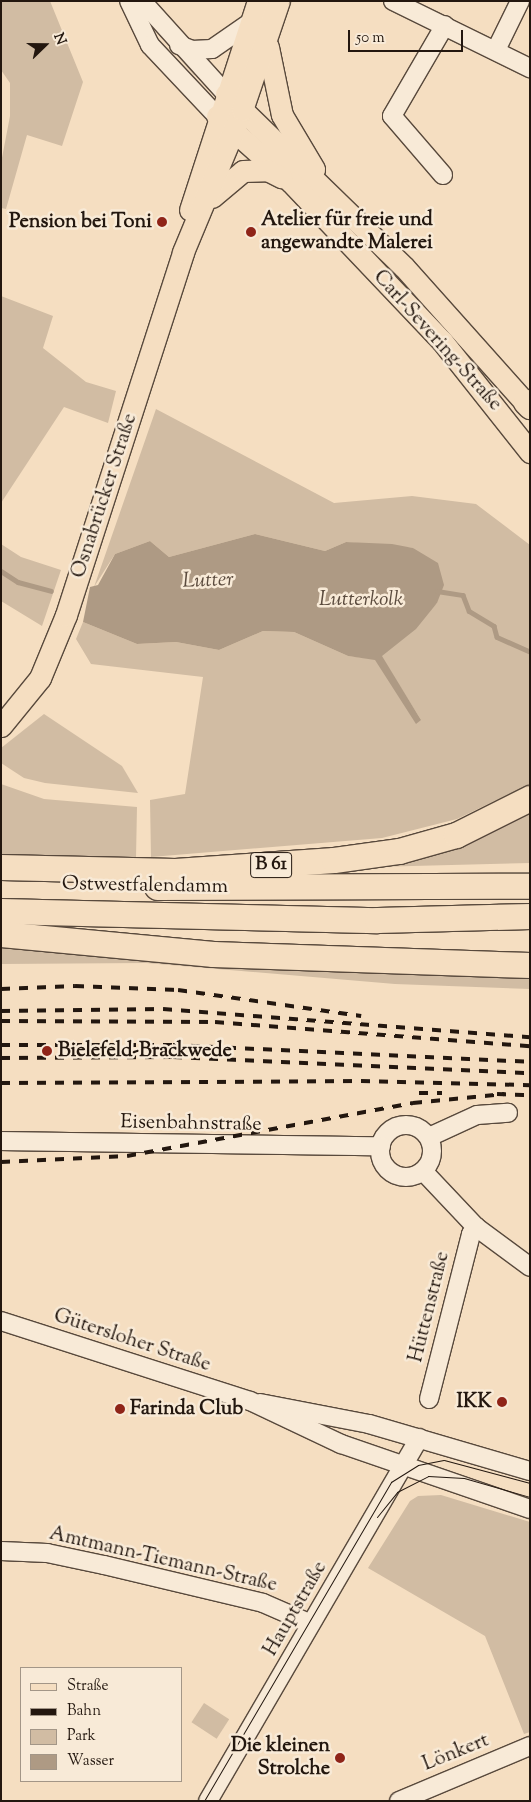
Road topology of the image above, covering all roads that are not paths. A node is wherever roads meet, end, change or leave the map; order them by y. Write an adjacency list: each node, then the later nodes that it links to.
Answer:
1 (129, 1): 15 (street, Carl-Severing-Straße)
2 (142, 1): 10 (street)
3 (258, 1): 7 (main road)
4 (280, 1): 9 (main road)
5 (393, 1): 8 (street)
6 (520, 1): 11 (street)
7 (251, 22): 10 (street); 13 (main road)
8 (445, 25): 11 (street); 16 (street)
9 (268, 42): 14 (main road); 18 (main road)
10 (178, 44): 13 (street)
11 (496, 50): 12 (street)
12 (530, 68)
13 (226, 94): 14 (main road, Carl-Severing-Straße); 15 (main road)
14 (242, 110): 15 (main road); 18 (main road, Carl-Severing-Straße)
15 (225, 123): 17 (main road, Carl-Severing-Straße); 19 (main road, Osnabrücker Straße); 20 (main road, Osnabrücker Straße)
16 (444, 174)
17 (291, 182): 19 (main road); 22 (main road, Carl-Severing-Straße)
18 (332, 197): 21 (main road, Carl-Severing-Straße)
19 (207, 202): 20 (main road, Osnabrücker Straße)
20 (184, 252): 23 (main road, Osnabrücker Straße)
21 (529, 406)
22 (530, 452)
23 (1, 726)
24 (530, 798): 25 (highway, B 61)
25 (1, 867)
26 (1, 880): 27 (highway, Ostwestfalendamm / B 61)
27 (530, 886)
28 (1, 911): 29 (highway, Ostwestfalendamm)
29 (530, 916)
30 (1, 934): 31 (highway)
31 (530, 964)
32 (508, 1113): 33 (street)
33 (429, 1137): 35 (street); 36 (street)
34 (1, 1141): 35 (street, Eisenbahnstraße)
35 (381, 1146): 36 (street)
36 (423, 1171): 37 (street)
37 (476, 1228): 38 (street); 40 (street, Hüttenstraße)
38 (530, 1267)
39 (1, 1321): 41 (street, Gütersloher Straße)
40 (429, 1399)
41 (250, 1401): 42 (street, Gütersloher Straße); 43 (street, Gütersloher Straße)
42 (419, 1438): 43 (street, Hauptstraße); 44 (street, Gütersloher Straße)
43 (402, 1466): 45 (street, Gütersloher Straße); 47 (street, Hauptstraße)
44 (530, 1471)
45 (530, 1509)
46 (1, 1551): 47 (street, Amtmann-Tiemann-Straße)
47 (312, 1624): 49 (street, Hauptstraße)
48 (530, 1746): 50 (street, Lönkert)
49 (208, 1801)
50 (399, 1801)

